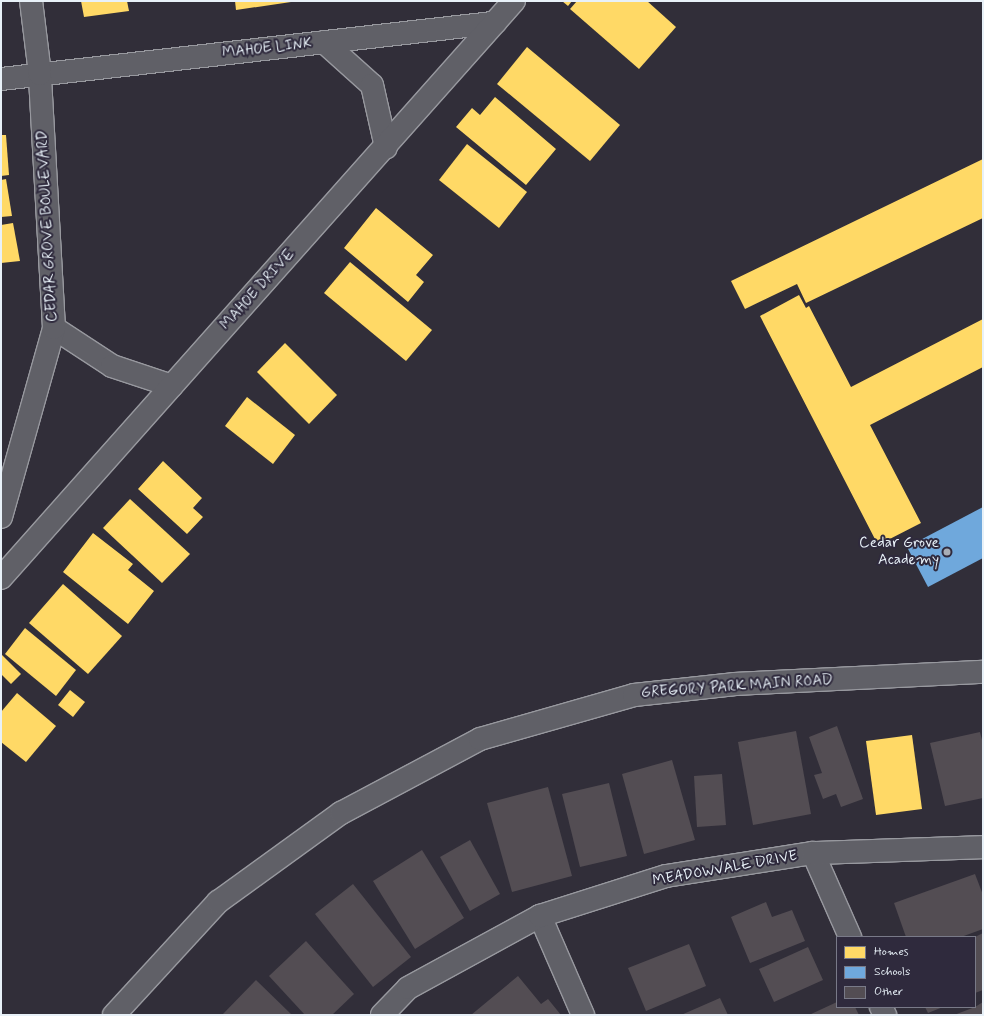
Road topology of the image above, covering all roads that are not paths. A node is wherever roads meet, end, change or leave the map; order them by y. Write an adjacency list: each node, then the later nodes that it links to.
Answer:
1 (31, 1): 5 (street, CEDAR GROVE BOULEVARD)
2 (514, 1): 3 (street, MAHOE DRIVE)
3 (495, 23): 4 (street, MAHOE LINK); 7 (street, MAHOE DRIVE)
4 (324, 42): 5 (street, MAHOE LINK); 7 (street)
5 (40, 74): 6 (street, MAHOE LINK); 8 (street, CEDAR GROVE BOULEVARD)
6 (1, 79)
7 (386, 148): 9 (street, MAHOE DRIVE)
8 (54, 328): 9 (street); 10 (street, CEDAR GROVE BOULEVARD)
9 (172, 386): 11 (street, MAHOE DRIVE)
10 (1, 516)
11 (1, 578)
12 (983, 672): 17 (street, GREGORY PARK MAIN ROAD)
13 (983, 847): 14 (street, MEADOWVALE DRIVE)
14 (813, 853): 15 (street, MEADOWVALE DRIVE); 16 (street)
15 (540, 916): 18 (street, MEADOWVALE DRIVE); 19 (street)
16 (850, 936)
17 (114, 1015)
18 (382, 1015)
19 (584, 1015)

